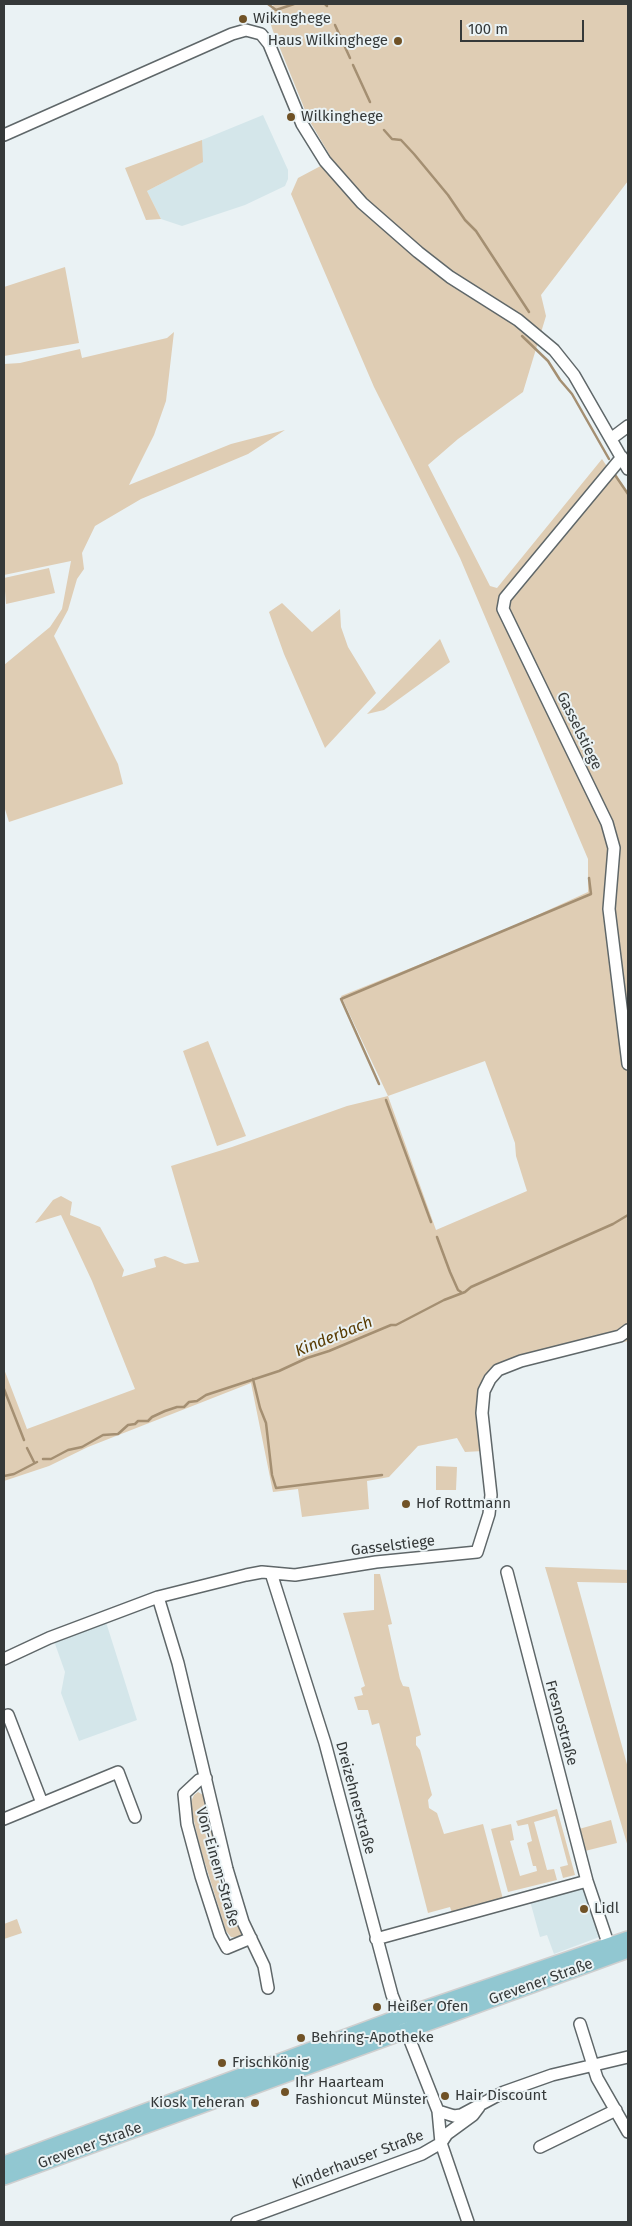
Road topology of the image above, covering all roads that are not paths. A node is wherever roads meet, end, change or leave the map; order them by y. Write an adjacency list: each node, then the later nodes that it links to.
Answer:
1 (4, 135): 3 (street)
2 (628, 426): 3 (street)
3 (612, 438): 4 (street)
4 (622, 457): 5 (street); 6 (street, Gasselstiege)
5 (628, 469)
6 (628, 1064)
7 (628, 1330): 9 (street, Gasselstiege)
8 (507, 1572): 17 (street, Fresnostraße)
9 (271, 1573): 10 (street, Gasselstiege); 19 (street, Dreizehnerstraße)
10 (158, 1597): 11 (street, Gasselstiege); 13 (street, Von-Einem-Straße)
11 (4, 1659)
12 (8, 1715): 14 (street)
13 (206, 1778): 18 (street, Von-Einem-Straße); 18 (street, Von-Einem-Straße)
14 (42, 1803): 15 (street); 16 (street)
15 (134, 1817)
16 (4, 1819)
17 (587, 1881): 19 (street); 21 (street, Fresnostraße)
18 (251, 1938): 23 (street, Von-Einem-Straße)
19 (376, 1939): 24 (street, Dreizehnerstraße)
20 (628, 1939): 21 (main road, Grevener Straße)
21 (609, 1946): 24 (main road, Grevener Straße)
22 (628, 1950): 24 (main road, Grevener Straße)
23 (268, 1988)
24 (403, 2024): 30 (street, Dreizehnerstraße); 34 (main road, Grevener Straße); 35 (main road, Grevener Straße)
25 (580, 2024): 27 (street)
26 (628, 2057): 27 (street, Kinderhauser Straße)
27 (594, 2066): 28 (street, Kinderhauser Straße); 29 (street)
28 (479, 2107): 30 (street, Kinderhauser Straße); 32 (street, Kinderhauser Straße)
29 (616, 2110): 31 (street); 33 (street)
30 (438, 2111): 32 (street, Dreizehnerstraße)
31 (628, 2132)
32 (441, 2142): 36 (street, Kinderhauser Straße); 37 (street, Dreizehnerstraße)
33 (540, 2147)
34 (4, 2164)
35 (4, 2177)
36 (237, 2222)
37 (468, 2222)

